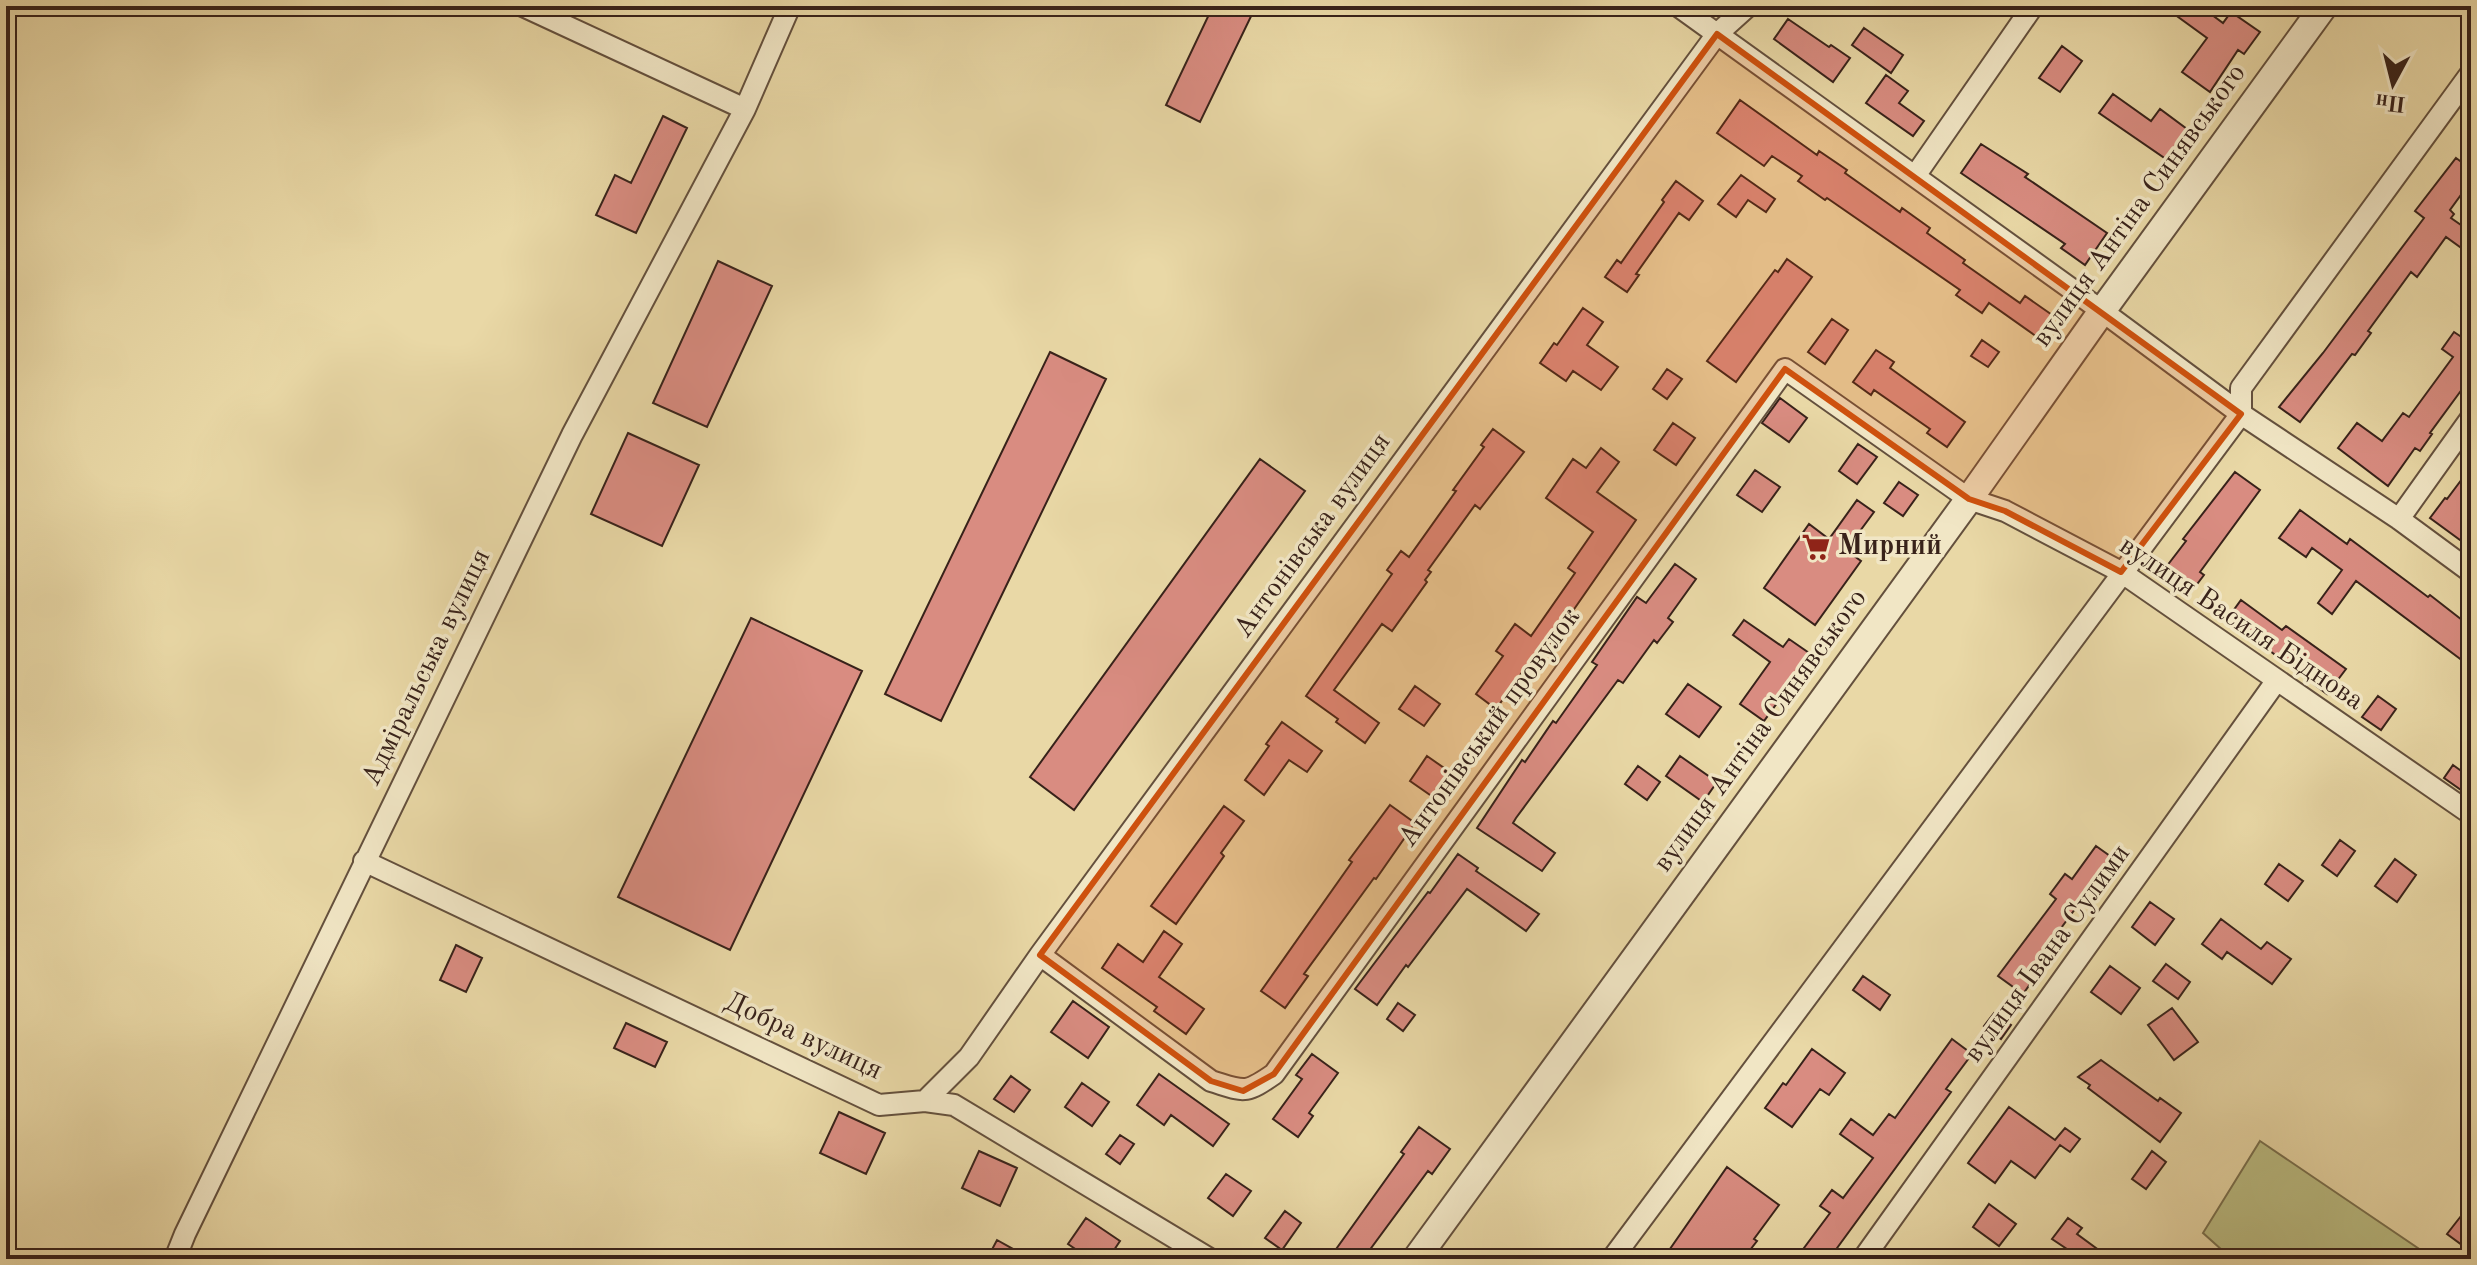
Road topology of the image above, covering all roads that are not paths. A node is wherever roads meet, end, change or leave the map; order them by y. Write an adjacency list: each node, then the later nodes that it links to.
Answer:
1 (523, 6): 9 (street)
2 (790, 6): 9 (street, Адміральська вулиця)
3 (1678, 6): 7 (street)
4 (1748, 6): 7 (street, Антонівська вулиця)
5 (2033, 6): 10 (street)
6 (2324, 6): 11 (street, вулиця Антіна Синявського)
7 (1717, 34): 10 (street); 21 (street, Антонівська вулиця)
8 (2471, 73): 12 (street)
9 (745, 109): 20 (street, Адміральська вулиця)
10 (1915, 176): 11 (street)
11 (2102, 311): 12 (street); 14 (street, вулиця Антіна Синявського)
12 (2241, 414): 15 (street); 16 (street)
13 (2471, 418): 15 (street)
14 (1969, 499): 16 (street, вулиця Василя Біднова); 21 (street, Антонівський провулок); 25 (street, вулиця Антіна Синявського)
15 (2399, 519): 17 (street)
16 (2121, 572): 18 (street, вулиця Василя Біднова); 26 (street)
17 (2471, 572)
18 (2277, 680): 19 (street, вулиця Василя Біднова); 27 (street, вулиця Івана Сулими)
19 (2471, 814)
20 (364, 861): 22 (street, Добра вулиця); 23 (street, Адміральська вулиця)
21 (1040, 955): 22 (street, Антонівська вулиця)
22 (925, 1101): 24 (street, Добра вулиця)
23 (175, 1259)
24 (1210, 1259)
25 (1416, 1259)
26 (1612, 1259)
27 (1863, 1259)

